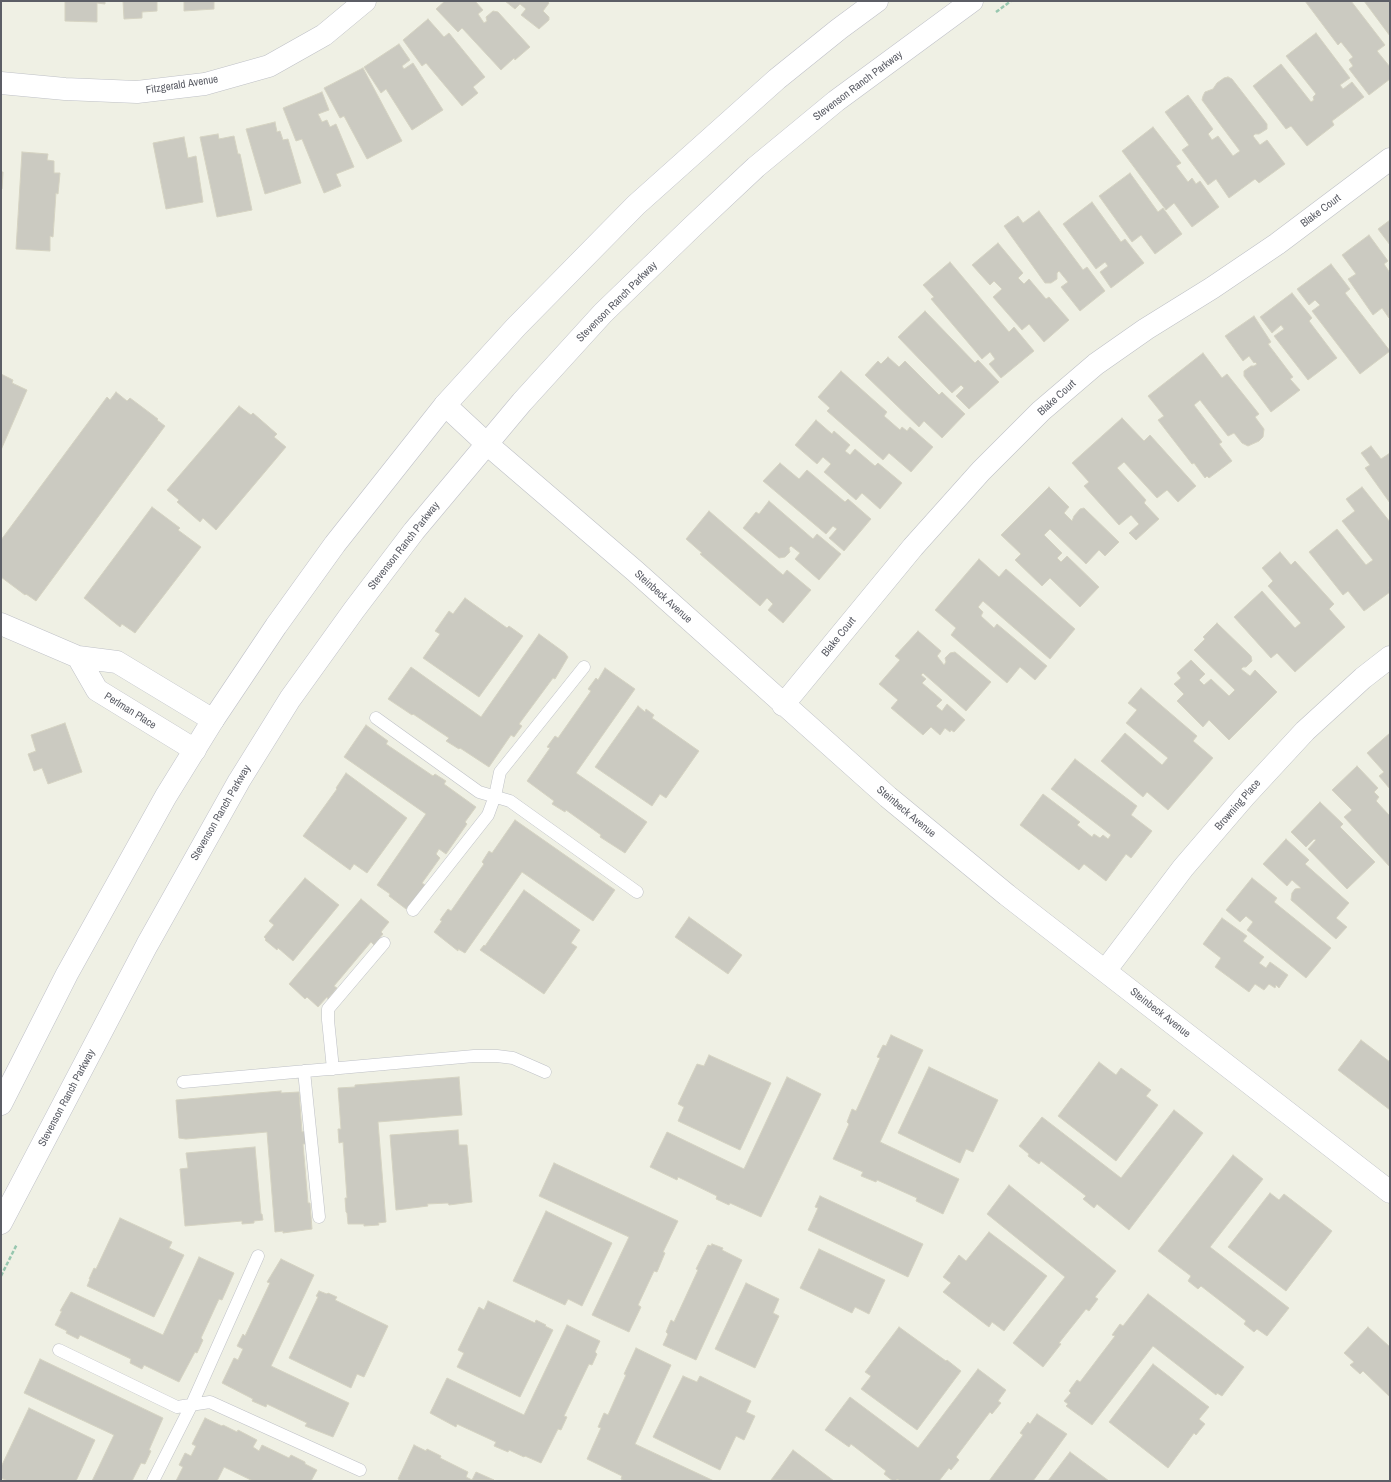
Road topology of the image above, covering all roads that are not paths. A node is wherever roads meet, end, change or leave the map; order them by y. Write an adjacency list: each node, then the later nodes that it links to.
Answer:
1 (366, 1): 4 (street, Fitzgerald Avenue)
2 (877, 1): 6 (street)
3 (972, 1): 7 (street, Stevenson Ranch Parkway)
4 (1, 83)
5 (1390, 158): 12 (street, Blake Court)
6 (445, 405): 7 (street, Steinbeck Avenue); 14 (street)
7 (487, 444): 12 (street, Steinbeck Avenue); 28 (street, Stevenson Ranch Parkway)
8 (1, 624): 9 (street)
9 (78, 657): 14 (street); 15 (street, Perlman Place)
10 (1390, 657): 20 (street, Browning Place)
11 (584, 667): 16 (lane)
12 (783, 705): 20 (street, Steinbeck Avenue)
13 (376, 718): 16 (lane)
14 (213, 720): 15 (street)
15 (195, 750): 25 (street)
16 (495, 796): 17 (lane); 18 (lane)
17 (637, 892)
18 (413, 910)
19 (384, 943): 21 (lane)
20 (1104, 971): 26 (street, Steinbeck Avenue)
21 (333, 1069): 22 (lane); 23 (lane)
22 (304, 1071): 24 (lane); 27 (lane)
23 (545, 1072)
24 (183, 1082)
25 (1, 1104)
26 (1390, 1192)
27 (319, 1217)
28 (1, 1223)
29 (258, 1256): 31 (lane)
30 (59, 1350): 31 (lane)
31 (192, 1404): 32 (lane); 33 (lane)
32 (360, 1470)
33 (153, 1481)

